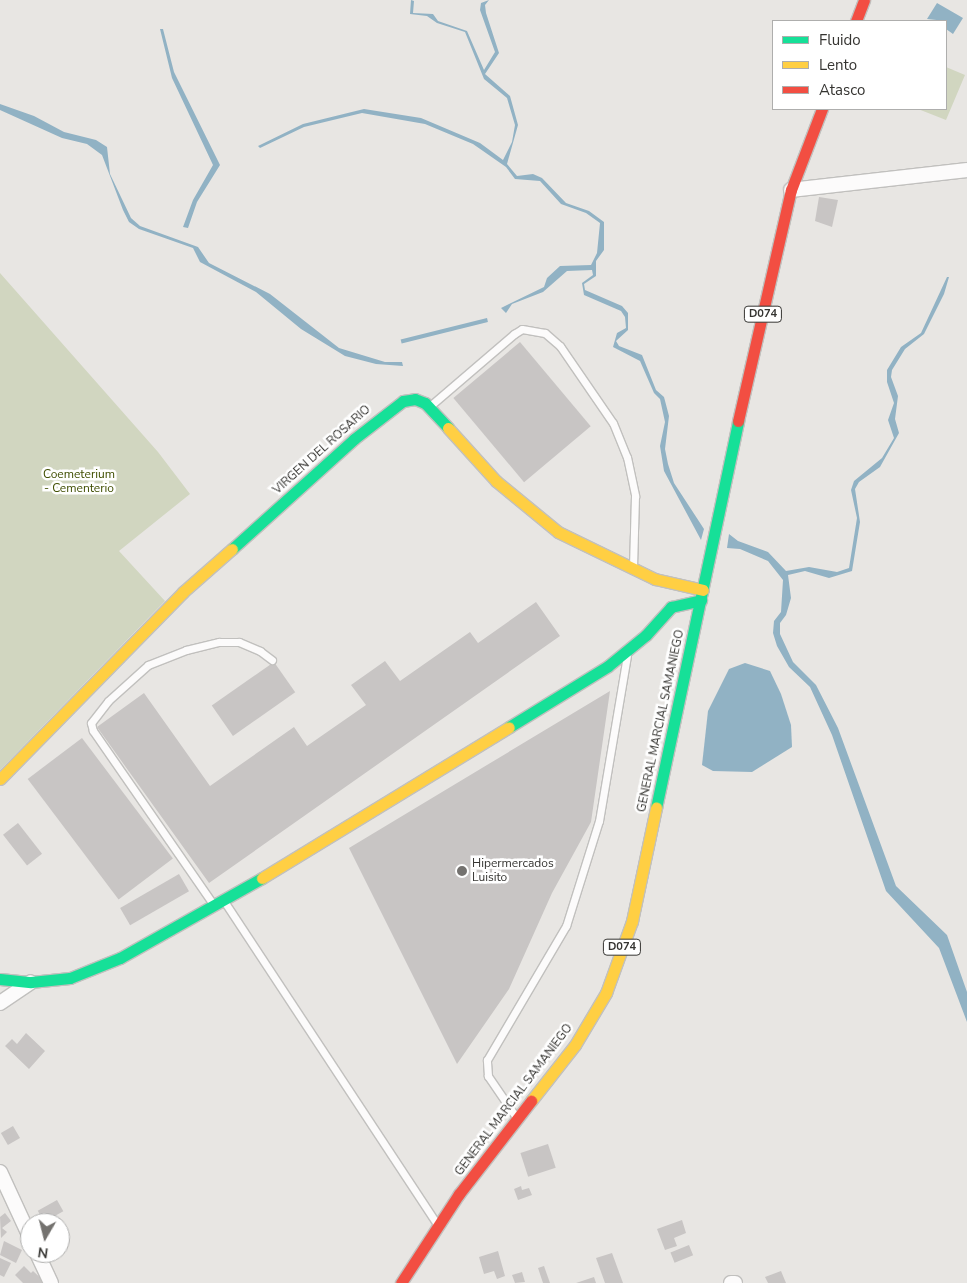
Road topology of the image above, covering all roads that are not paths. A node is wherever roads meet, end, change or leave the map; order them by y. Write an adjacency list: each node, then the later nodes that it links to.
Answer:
1 (864, 0): 2 (street)
2 (856, 20)
3 (822, 110): 5 (street, GENERAL MARCIAL SAMANIEGO / D074)
4 (967, 170): 5 (street)
5 (791, 190): 8 (street, GENERAL MARCIAL SAMANIEGO / D074)
6 (429, 407): 7 (street); 7 (lane); 11 (street, VIRGEN DEL ROSARIO)
7 (633, 569): 8 (street)
8 (702, 595): 9 (street); 16 (street, GENERAL MARCIAL SAMANIEGO / D074)
9 (628, 649): 12 (street); 16 (lane)
10 (272, 660): 12 (lane)
11 (0, 779)
12 (219, 904): 14 (street); 19 (lane)
13 (0, 979): 14 (street)
14 (31, 982): 15 (street)
15 (0, 1004)
16 (517, 1120): 19 (street, GENERAL MARCIAL SAMANIEGO / D074)
17 (0, 1172): 18 (street)
18 (20, 1215)
19 (438, 1226): 22 (street, GENERAL MARCIAL SAMANIEGO / D074)
20 (42, 1263): 21 (street)
21 (51, 1283)
22 (402, 1283)
23 (731, 1283): 24 (street)
24 (735, 1283)

